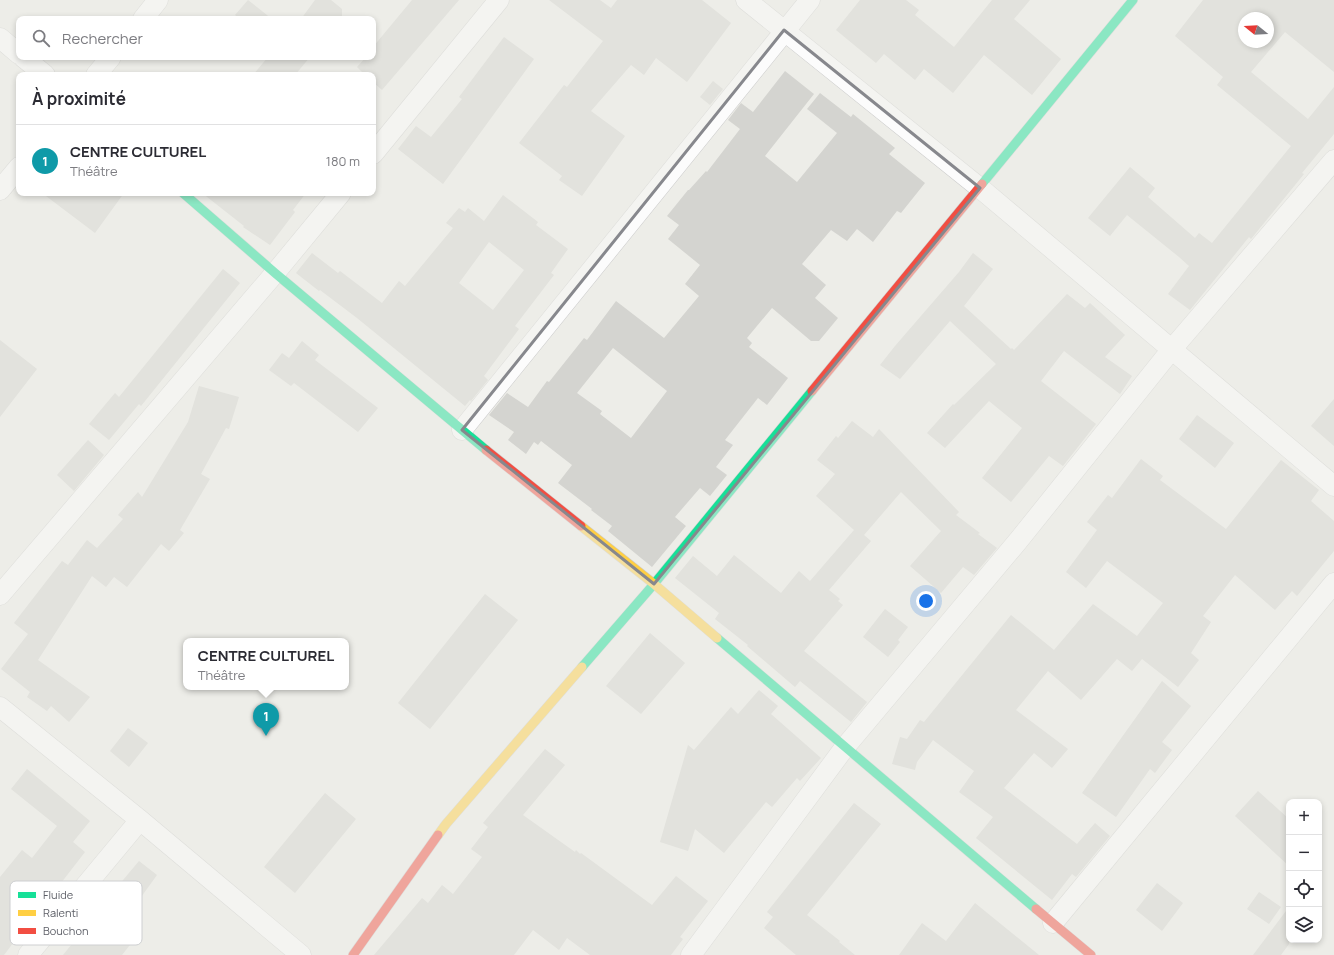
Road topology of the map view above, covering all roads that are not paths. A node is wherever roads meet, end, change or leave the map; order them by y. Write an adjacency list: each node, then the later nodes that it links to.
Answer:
1 (158, 0): 6 (street)
2 (499, 0): 14 (street)
3 (746, 0): 7 (street)
4 (810, 0): 7 (street)
5 (1133, 0): 17 (street)
6 (145, 16)
7 (784, 30): 17 (street); 23 (street)
8 (0, 38): 9 (street)
9 (16, 51)
10 (27, 60): 12 (street)
11 (108, 60): 13 (street)
12 (41, 72)
13 (98, 72)
14 (376, 150)
15 (1334, 160): 22 (street)
16 (16, 171): 18 (street)
17 (980, 188): 22 (street); 26 (street)
18 (0, 190)
19 (186, 196): 21 (street)
20 (339, 196): 21 (street)
21 (275, 273): 23 (street); 27 (street)
22 (1172, 349): 24 (street); 29 (street)
23 (462, 430): 26 (street)
24 (1334, 486)
25 (1334, 583): 32 (street)
26 (654, 584): 29 (street); 36 (street)
27 (0, 595)
28 (0, 707): 30 (street)
29 (845, 747): 32 (street); 37 (street)
30 (140, 820): 31 (street); 35 (street)
31 (89, 881)
32 (1053, 923): 38 (street)
33 (36, 945): 34 (street)
34 (28, 955)
35 (301, 955)
36 (352, 955)
37 (691, 955)
38 (1092, 955)

